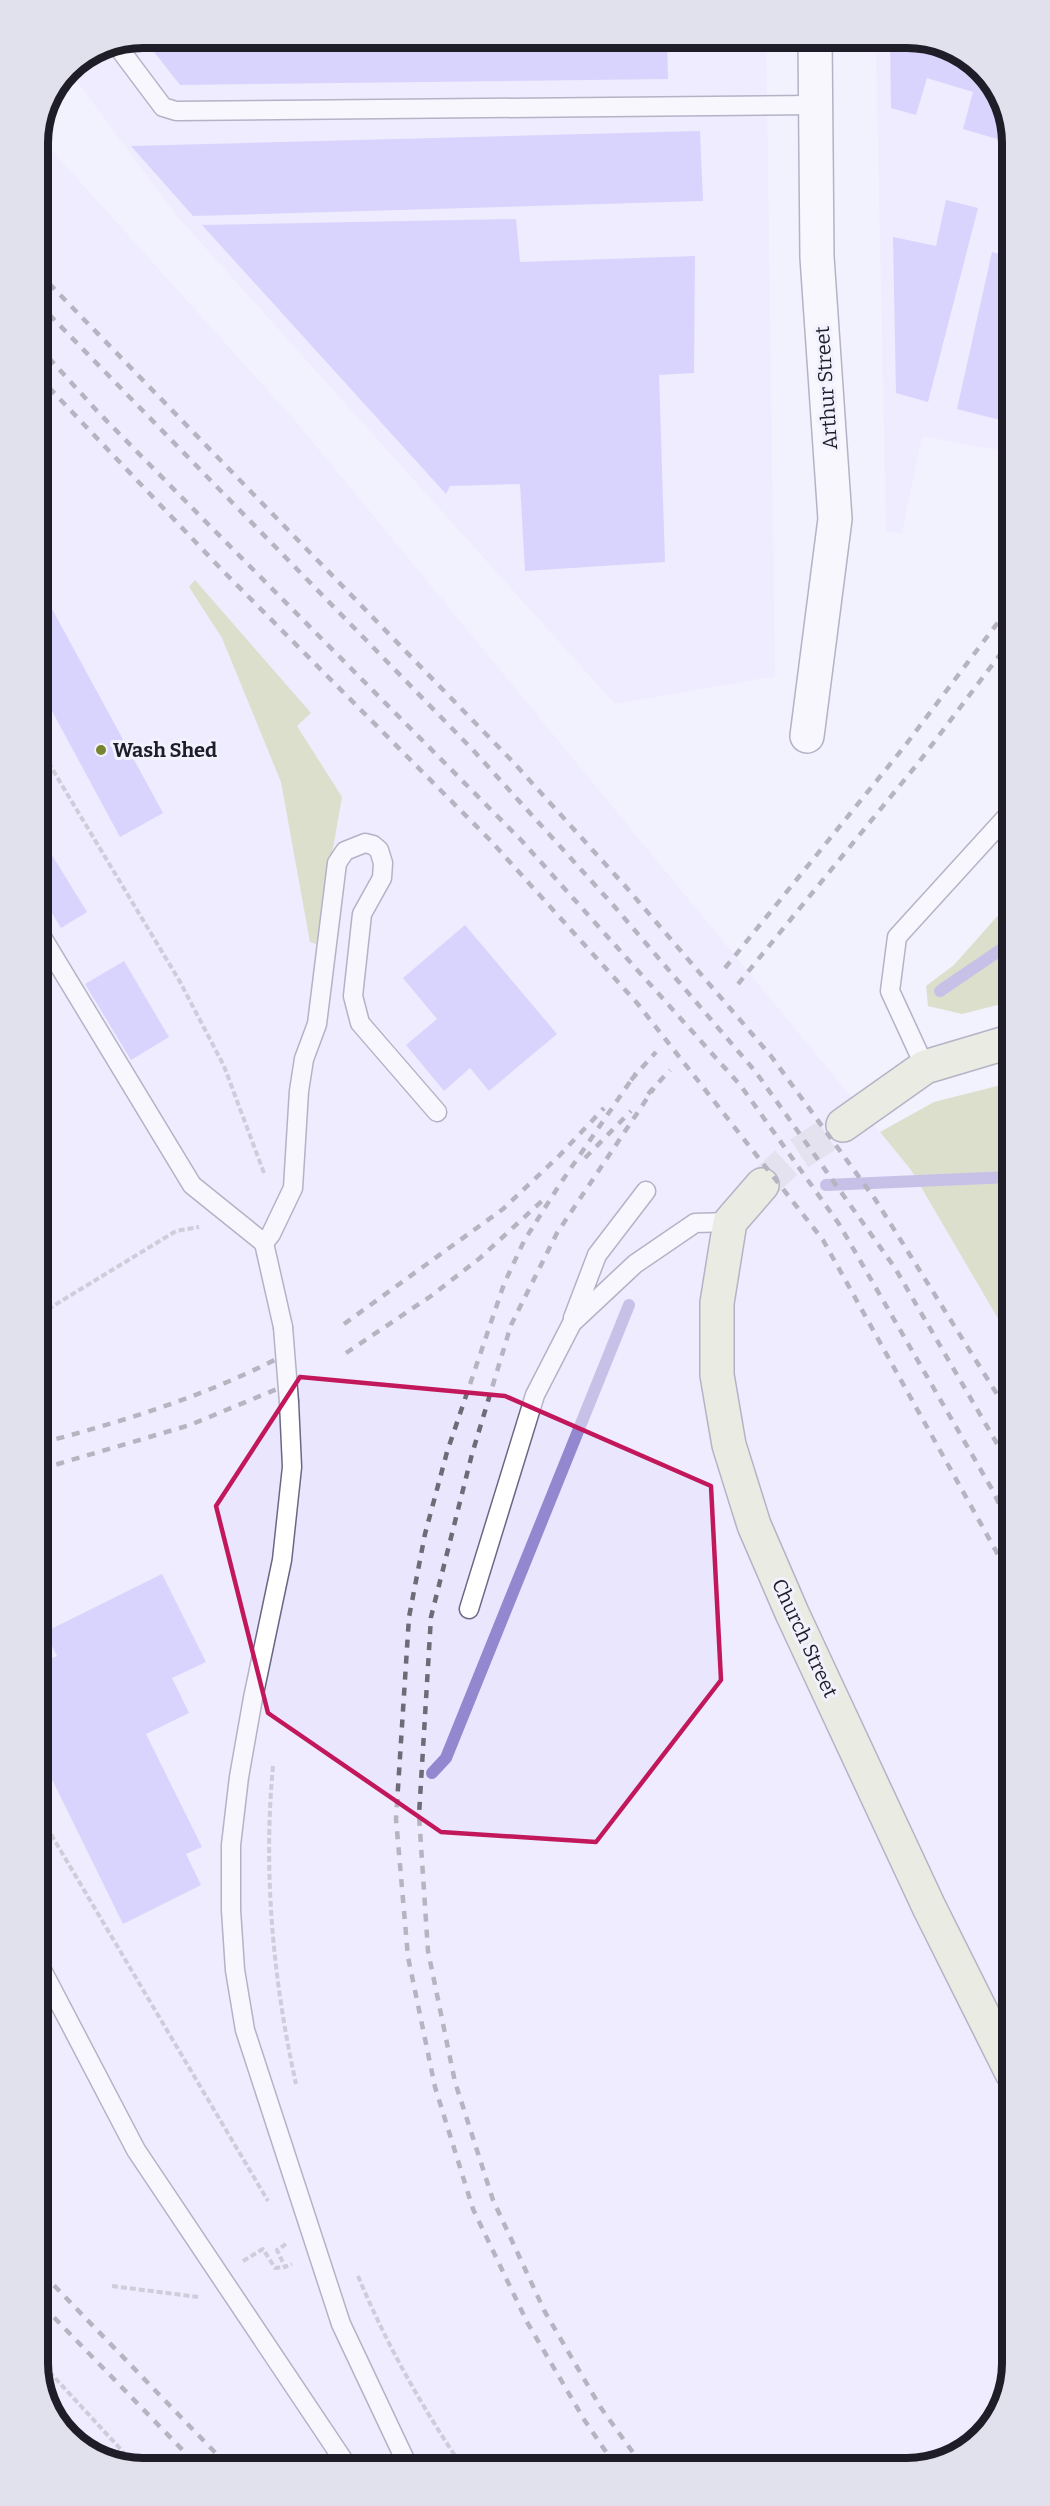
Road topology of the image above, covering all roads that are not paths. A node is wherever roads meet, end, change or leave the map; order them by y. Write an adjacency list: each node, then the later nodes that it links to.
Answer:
1 (815, 48): 3 (street, Arthur Street)
2 (121, 51): 3 (lane)
3 (816, 105): 4 (street, Arthur Street)
4 (807, 736)
5 (1002, 822): 8 (lane)
6 (48, 947): 14 (lane)
7 (1002, 1044): 8 (main road)
8 (925, 1067): 10 (main road)
9 (437, 1112): 14 (lane)
10 (843, 1125)
11 (762, 1185): 13 (main road)
12 (646, 1191): 15 (lane)
13 (730, 1222): 15 (lane); 18 (main road, Church Street)
14 (264, 1243): 20 (lane, bridge)
15 (572, 1323): 16 (lane)
16 (469, 1609)
17 (48, 1981): 19 (lane)
18 (1002, 2053)
19 (342, 2458)
20 (404, 2458)

